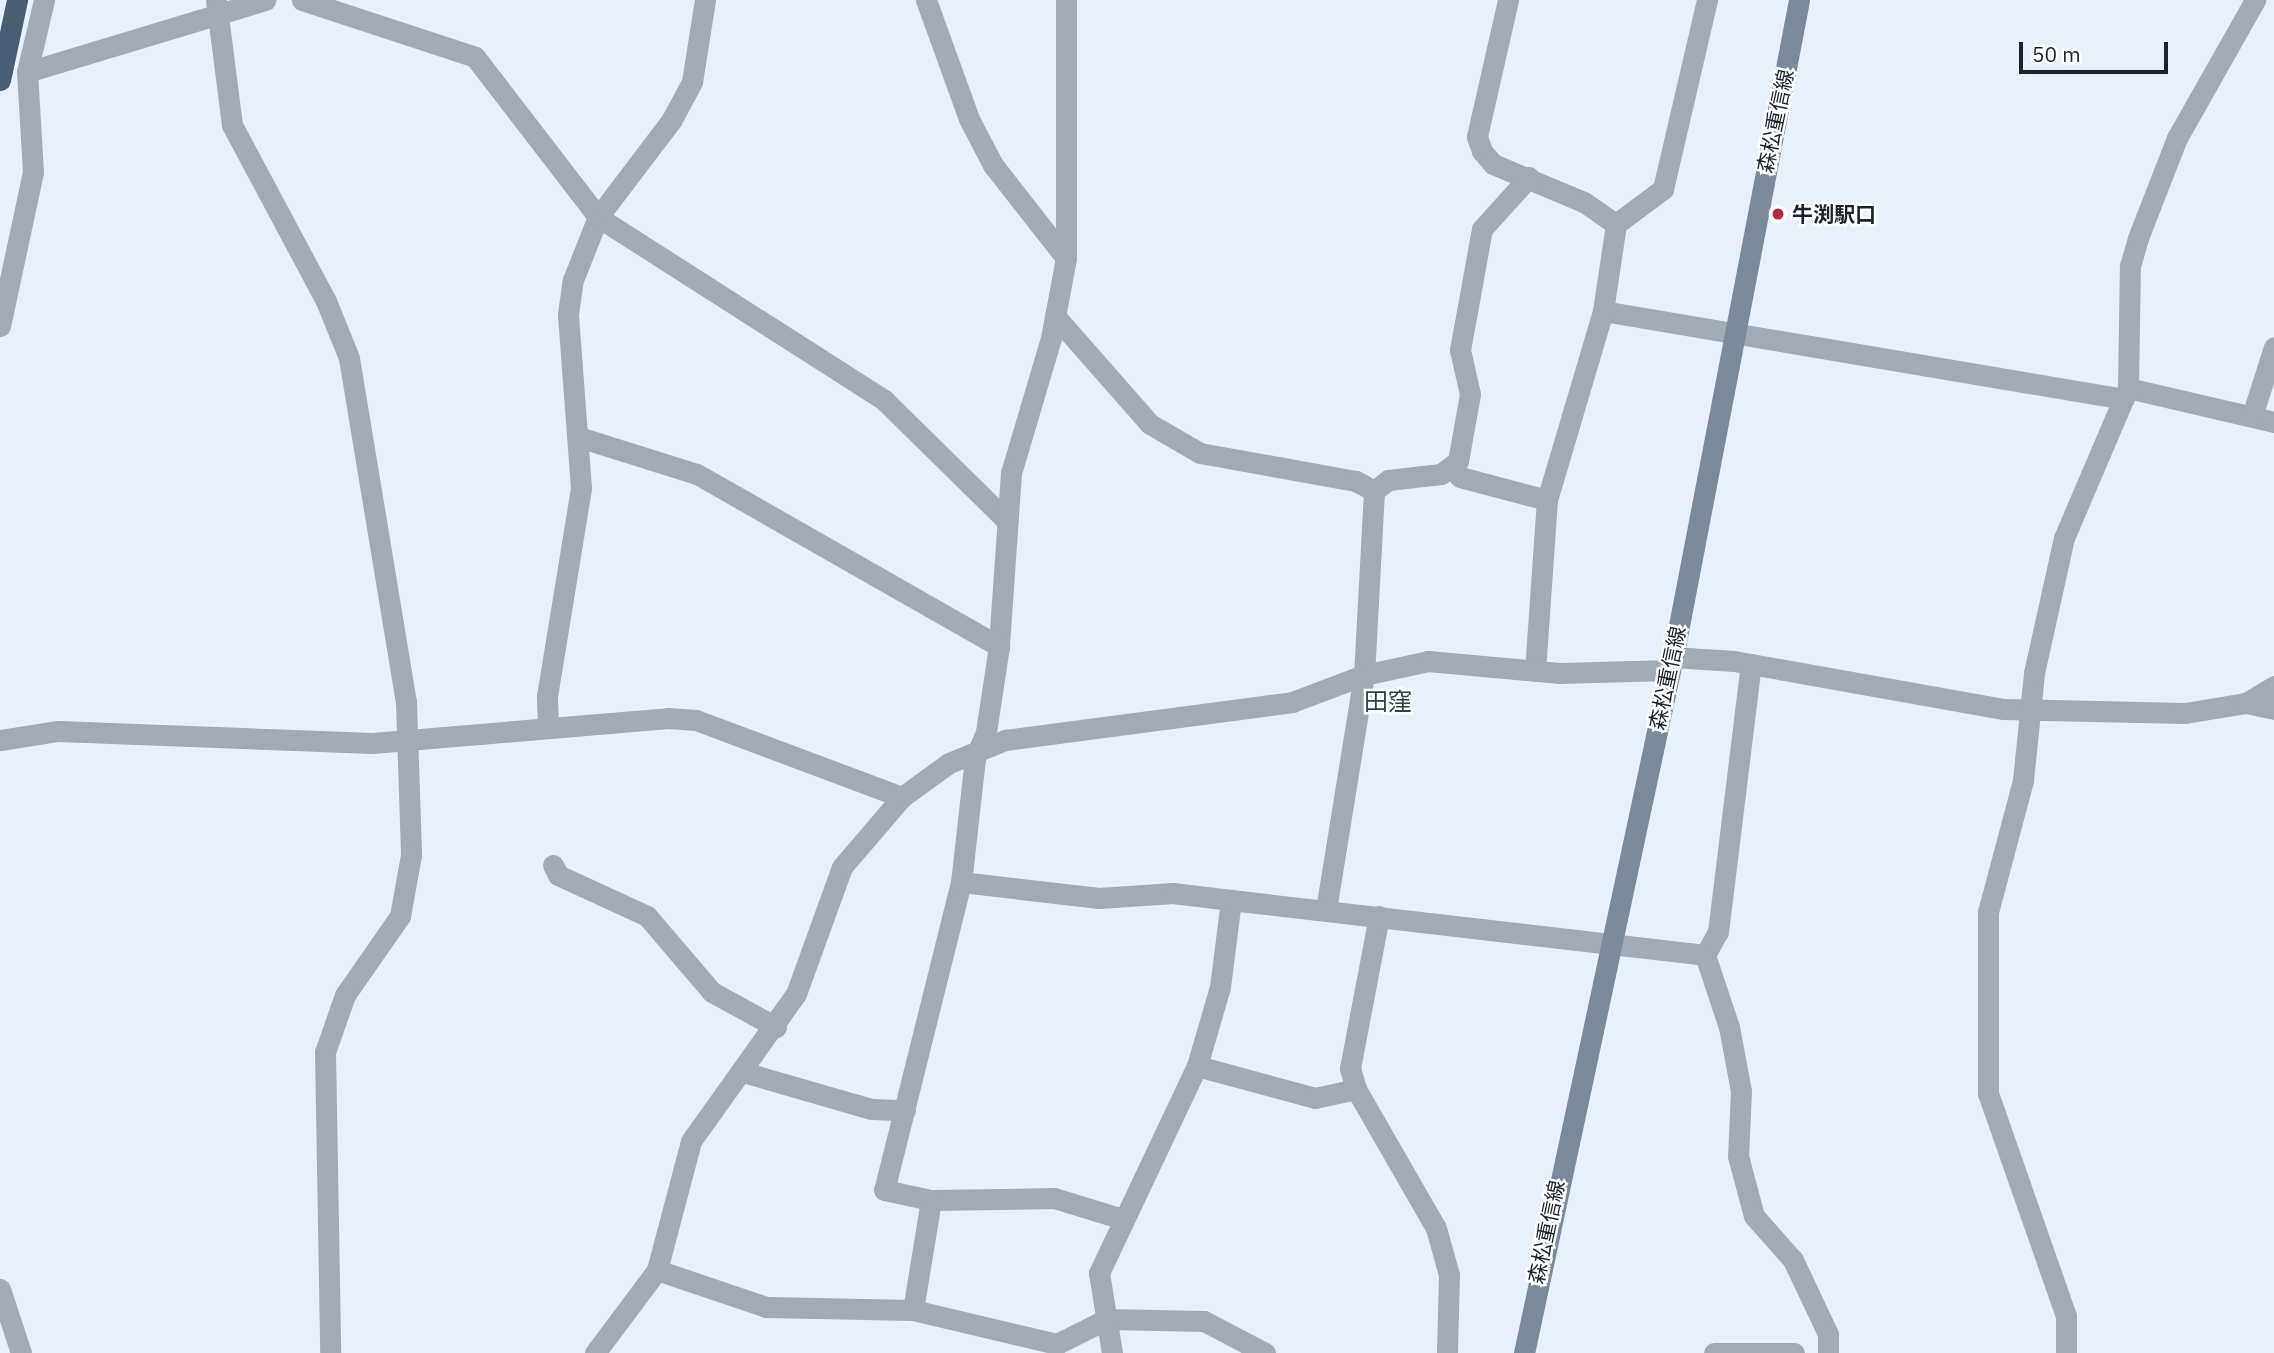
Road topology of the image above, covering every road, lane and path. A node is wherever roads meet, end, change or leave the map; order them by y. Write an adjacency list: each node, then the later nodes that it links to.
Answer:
1 (17, 0): 14 (highway)
2 (44, 0): 13 (street)
3 (265, 0): 12 (street)
4 (302, 0): 16 (street)
5 (705, 0): 16 (street)
6 (926, 0): 18 (street)
7 (1066, 0): 18 (street)
8 (1508, 0): 15 (street)
9 (1707, 0): 17 (street)
10 (1799, 0): 22 (main road, 森松重信線)
11 (2255, 0): 24 (street)
12 (218, 6): 13 (street); 42 (street)
13 (27, 72): 21 (street)
14 (0, 80)
15 (1529, 177): 17 (street); 28 (street)
16 (598, 217): 27 (street); 31 (street)
17 (1616, 224): 19 (street)
18 (1066, 258): 20 (street)
19 (1603, 311): 22 (street); 30 (street)
20 (1055, 316): 29 (street); 31 (street)
21 (0, 326)
22 (1731, 336): 24 (street); 33 (main road, 森松重信線)
23 (2274, 347): 25 (street)
24 (2126, 393): 25 (street); 40 (street)
25 (2252, 416): 26 (street)
26 (2274, 422)
27 (582, 438): 32 (street); 41 (street)
28 (1453, 468): 29 (street); 30 (street)
29 (1374, 491): 36 (street)
30 (1547, 500): 35 (street)
31 (1007, 521): 32 (street)
32 (999, 646): 44 (street)
33 (1671, 663): 34 (street); 35 (street); 51 (main road, 森松重信線)
34 (1751, 664): 40 (street); 52 (street)
35 (1535, 671): 36 (street)
36 (1364, 675): 44 (street); 49 (street)
37 (2274, 686): 38 (street)
38 (2246, 703): 39 (street); 40 (street)
39 (2274, 709)
40 (2031, 710): 74 (street)
41 (548, 726): 42 (street); 45 (street)
42 (407, 739): 43 (street); 65 (street)
43 (0, 740)
44 (979, 747): 45 (street); 47 (street)
45 (902, 797): 53 (street)
46 (553, 865): 53 (street)
47 (961, 883): 48 (street); 57 (street)
48 (1231, 900): 49 (street); 54 (street)
49 (1326, 910): 50 (street)
50 (1379, 916): 51 (street); 56 (street)
51 (1606, 948): 52 (street); 70 (main road, 森松重信線)
52 (1705, 955): 73 (street)
53 (776, 1027): 55 (street)
54 (1197, 1066): 56 (street); 59 (street)
55 (743, 1072): 57 (street); 60 (street)
56 (1356, 1089): 69 (street)
57 (905, 1110): 58 (street)
58 (931, 1200): 59 (street); 62 (street)
59 (1123, 1219): 63 (street)
60 (657, 1270): 62 (street); 66 (street)
61 (0, 1289): 64 (street)
62 (913, 1310): 63 (street)
63 (1107, 1319): 67 (street); 68 (street)
64 (21, 1353)
65 (330, 1353)
66 (595, 1353)
67 (1112, 1353)
68 (1265, 1353)
69 (1447, 1353)
70 (1524, 1353)
71 (1714, 1353): 72 (street)
72 (1794, 1353)
73 (1828, 1353)
74 (2066, 1353)

